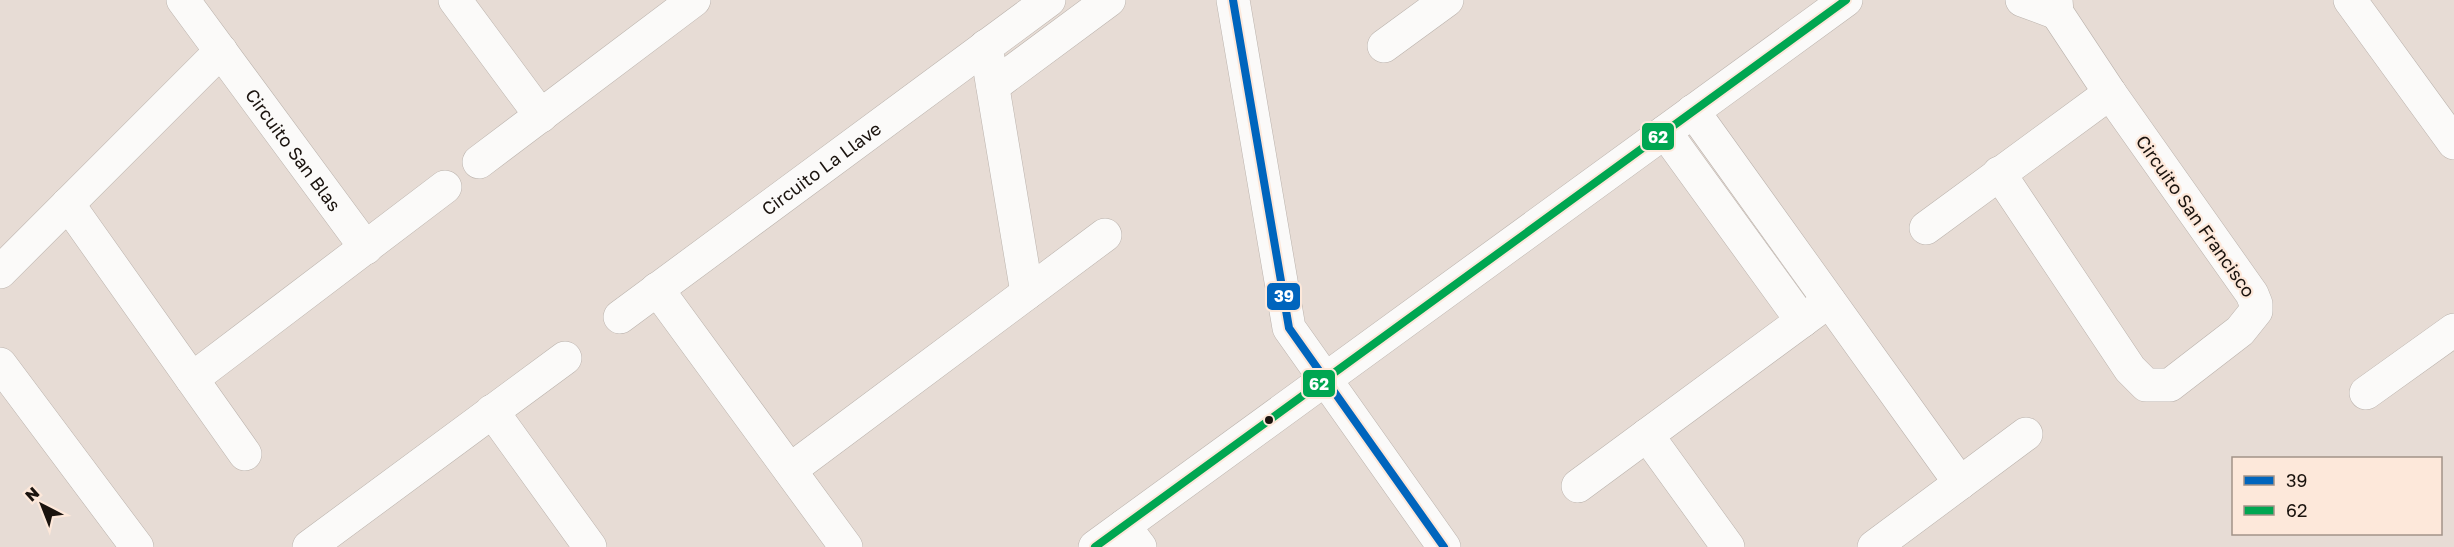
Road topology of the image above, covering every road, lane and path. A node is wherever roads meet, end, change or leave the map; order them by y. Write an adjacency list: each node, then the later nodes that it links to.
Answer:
1 (183, 0): 14 (street, Circuito San Blas)
2 (455, 0): 18 (street)
3 (694, 0): 18 (street)
4 (1049, 0): 12 (street, Circuito La Llave)
5 (1109, 0): 15 (street)
6 (1233, 0): 38 (street)
7 (1446, 0): 13 (street)
8 (1846, 0): 17 (street)
9 (2022, 0): 11 (street, Circuito San Francisco)
10 (2350, 0): 20 (street)
11 (2056, 6): 16 (street, Circuito San Francisco)
12 (986, 46): 15 (street); 29 (street, Circuito La Llave)
13 (1384, 46)
14 (221, 51): 24 (street); 27 (street, Circuito San Blas)
15 (993, 86): 30 (street)
16 (2110, 93): 22 (street); 22 (street, Circuito San Francisco)
17 (1693, 111): 19 (street); 31 (street)
18 (541, 116): 21 (street)
19 (1665, 132): 33 (street); 38 (street)
20 (2454, 143)
21 (479, 162)
22 (1999, 173): 25 (street)
23 (445, 187): 27 (street)
24 (68, 204): 28 (street); 37 (street)
25 (1926, 228)
26 (1105, 235): 30 (street)
27 (366, 248): 37 (street)
28 (0, 272)
29 (657, 289): 32 (street, Circuito La Llave); 44 (street)
30 (1027, 293): 44 (street)
31 (1829, 301): 33 (street); 45 (street)
32 (620, 317)
33 (1802, 321): 42 (street)
34 (2454, 330): 39 (street)
35 (565, 358): 40 (street)
36 (0, 364): 49 (street)
37 (192, 379): 43 (street)
38 (1325, 379): 47 (street); 53 (street)
39 (2366, 393)
40 (492, 411): 48 (street); 50 (street)
41 (2026, 434): 45 (street)
42 (1647, 435): 46 (street); 54 (street)
43 (244, 454)
44 (790, 470): 51 (street)
45 (1960, 483): 55 (street)
46 (1578, 486)
47 (1132, 536): 52 (street)
48 (314, 546)
49 (137, 547)
50 (590, 547)
51 (846, 547)
52 (1095, 547)
53 (1444, 547)
54 (1728, 547)
55 (1874, 547)

